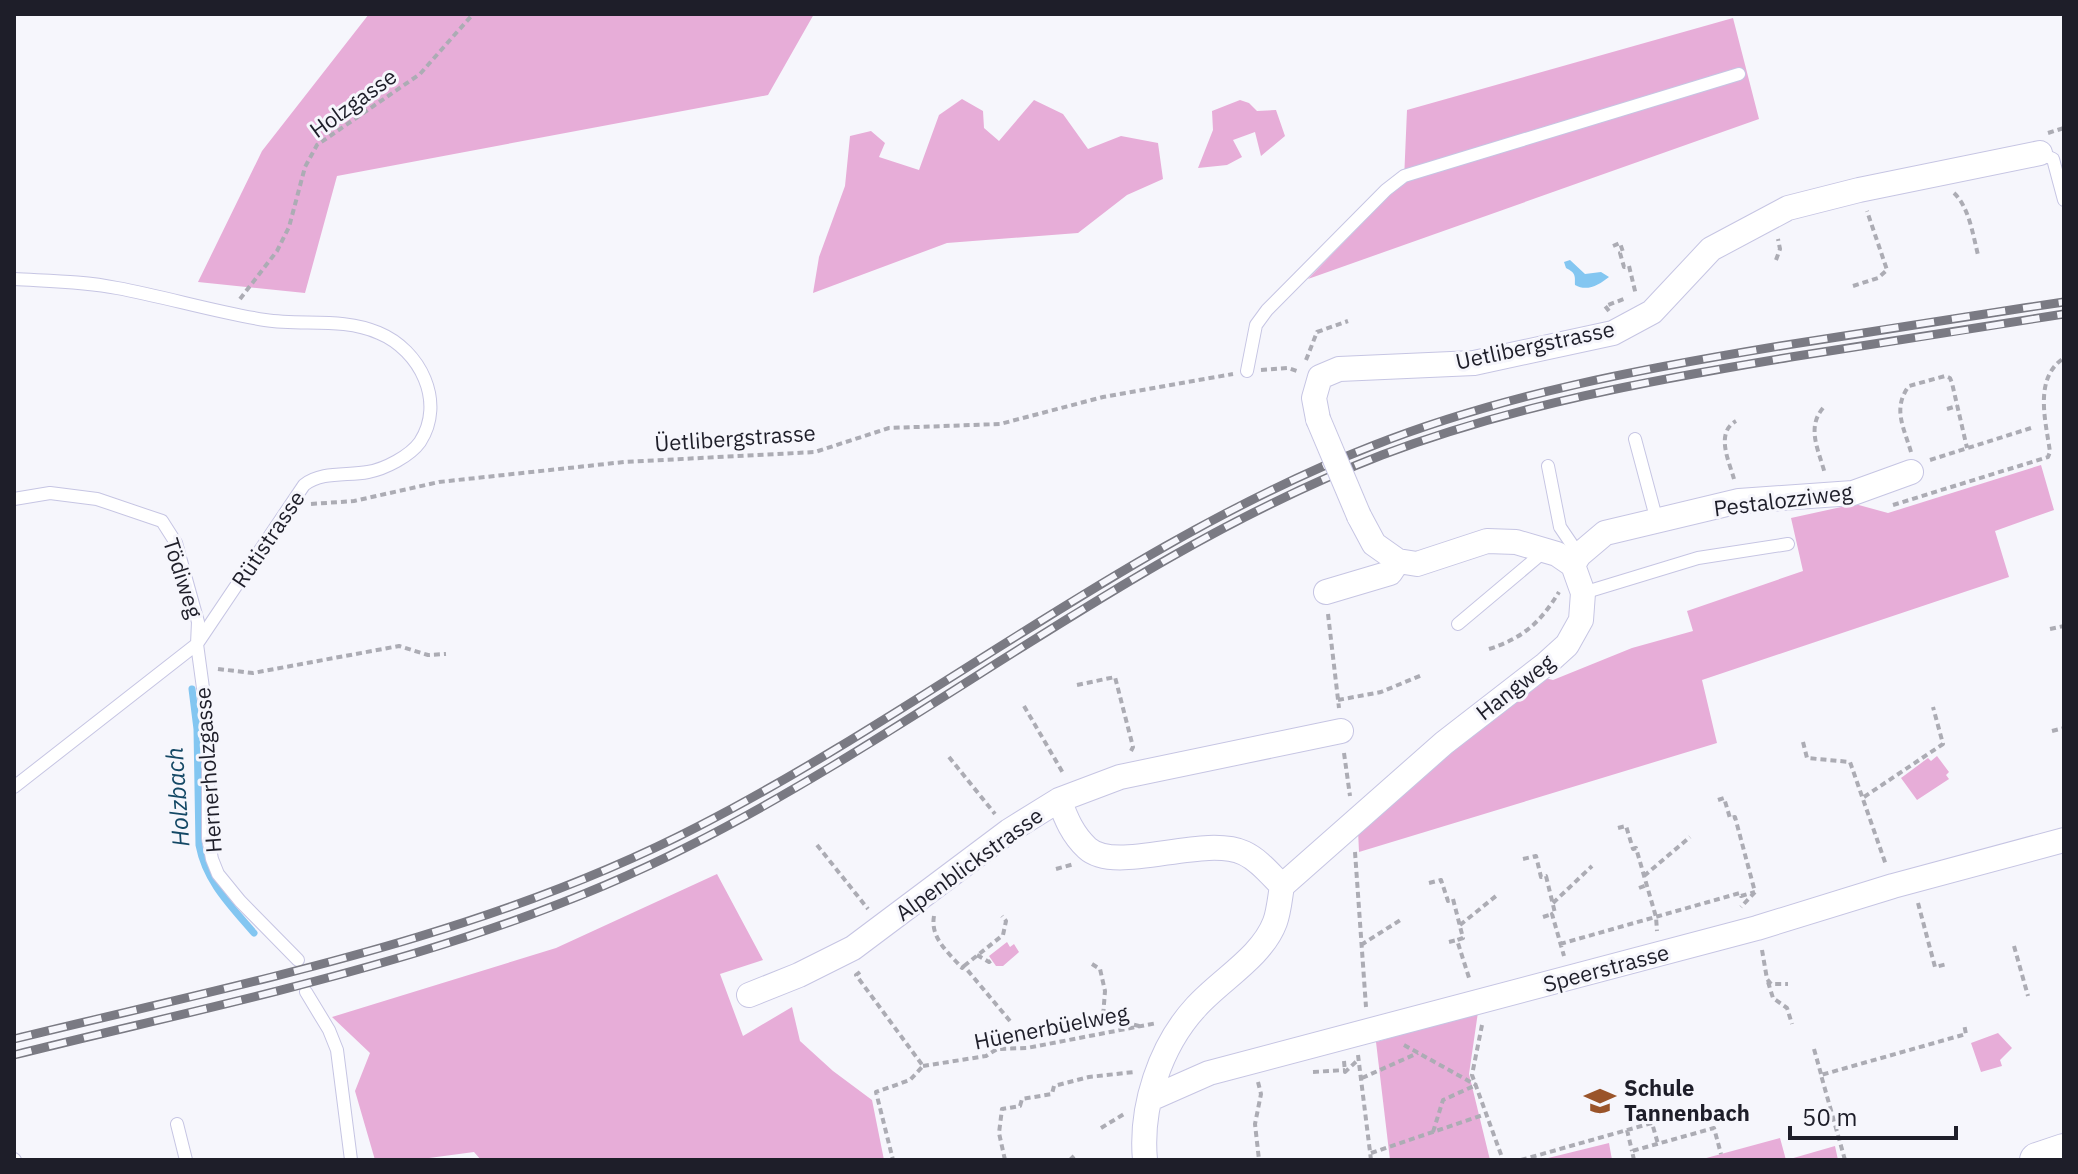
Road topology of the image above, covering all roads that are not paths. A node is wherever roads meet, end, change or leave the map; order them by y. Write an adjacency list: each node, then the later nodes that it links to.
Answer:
1 (1739, 74): 5 (lane)
2 (2040, 153): 3 (lane); 14 (street, Uetlibergstrasse, bridge)
3 (2064, 200)
4 (14, 279): 18 (lane, Rütistrasse)
5 (1247, 371)
6 (1635, 439): 10 (lane)
7 (1548, 466): 13 (lane)
8 (1913, 468): 10 (street, Pestalozziweg)
9 (14, 499): 18 (lane, Tödiweg)
10 (1657, 521): 13 (street, Pestalozziweg)
11 (1788, 544): 16 (lane)
12 (1546, 550): 13 (street); 14 (street); 17 (lane)
13 (1576, 560): 16 (street)
14 (1398, 561): 15 (street)
15 (1326, 592)
16 (1583, 593): 23 (street, Hangweg)
17 (1458, 624)
18 (197, 644): 20 (lane, Rütistrasse); 24 (lane, Hernerholzgasse)
19 (1341, 731): 21 (street, Alpenblickstrasse)
20 (14, 787)
21 (1059, 800): 23 (street); 26 (street, Alpenblickstrasse)
22 (2064, 840): 27 (street, Speerstrasse)
23 (1282, 886): 27 (street)
24 (298, 960)
25 (306, 992): 31 (lane)
26 (749, 995)
27 (1153, 1089): 32 (street)
28 (177, 1124): 30 (lane)
29 (2064, 1151): 33 (main road)
30 (186, 1160)
31 (351, 1160)
32 (1145, 1160)
33 (2037, 1160)

